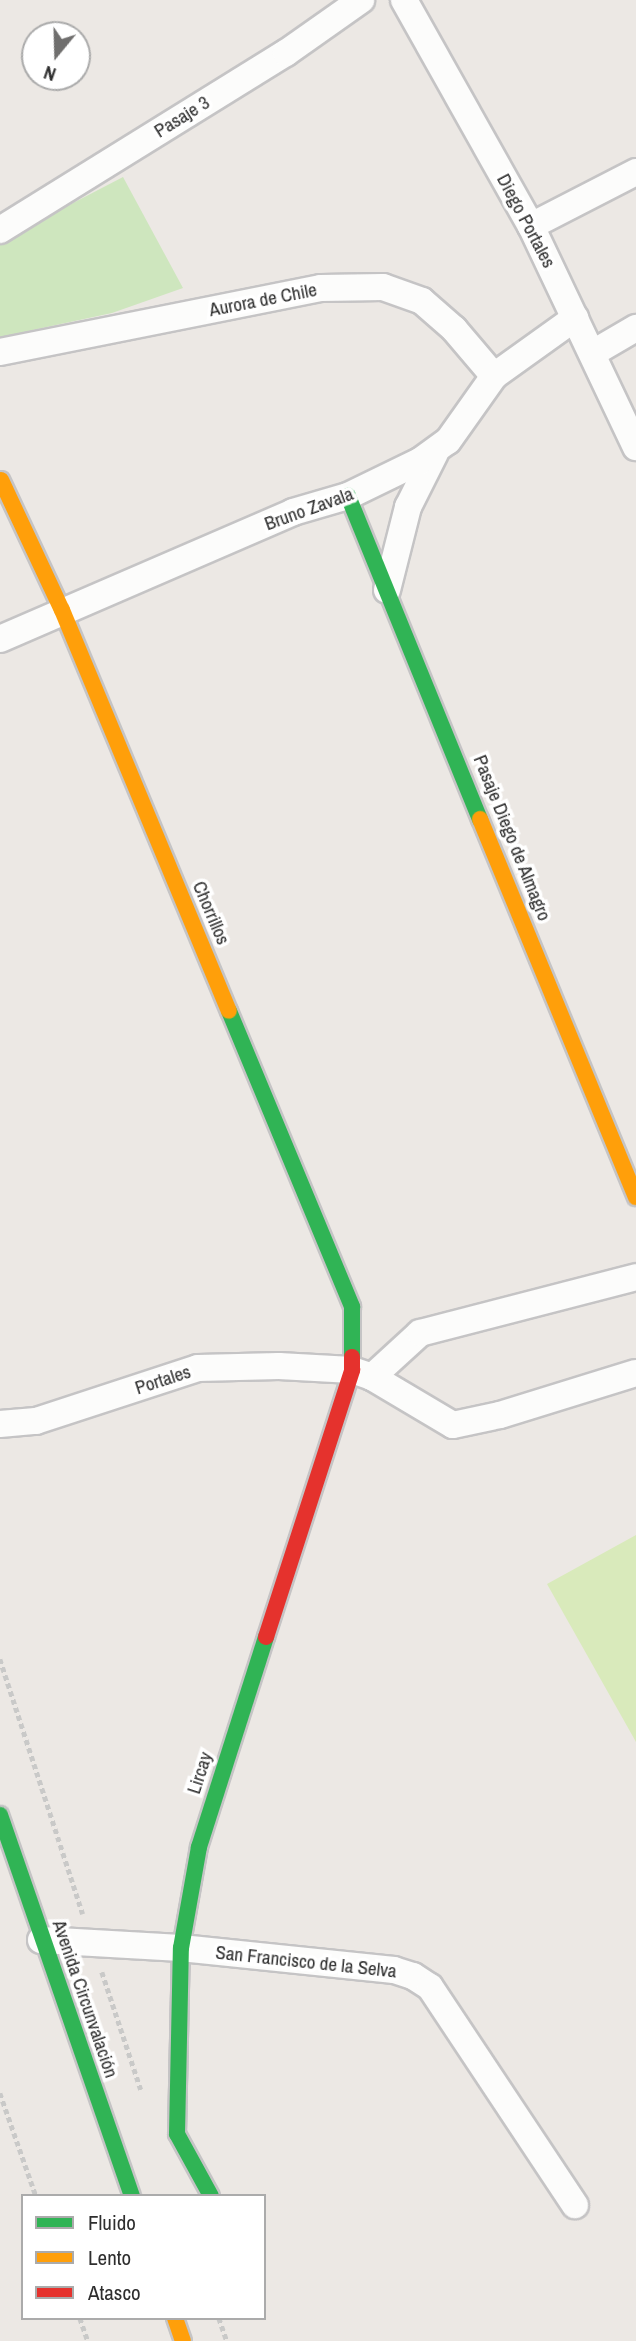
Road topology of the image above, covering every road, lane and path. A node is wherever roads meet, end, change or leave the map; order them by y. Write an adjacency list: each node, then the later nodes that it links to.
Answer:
1 (362, 0): 5 (street, Pasaje 3)
2 (404, 0): 4 (street, Diego Portales)
3 (636, 172): 4 (street)
4 (530, 226): 6 (street, Diego Portales)
5 (0, 230)
6 (575, 318): 9 (street, Diego Portales); 10 (street, Bruno Zavala)
7 (636, 328): 9 (street)
8 (0, 352): 10 (street, Aurora de Chile)
9 (593, 353): 11 (street, Diego Portales)
10 (494, 376): 12 (street, Bruno Zavala)
11 (636, 447)
12 (435, 453): 14 (street, Bruno Zavala); 15 (street)
13 (1, 480): 16 (street, Chorrillos)
14 (348, 496): 15 (street, Pasaje Diego de Almagro); 16 (street, Bruno Zavala)
15 (387, 590): 18 (street, Pasaje Diego de Almagro)
16 (62, 610): 17 (street, Bruno Zavala); 20 (street, Chorrillos)
17 (0, 639)
18 (636, 1197)
19 (636, 1277): 20 (street)
20 (362, 1373): 21 (street, Portales); 22 (street, Portales); 25 (street, Lircay)
21 (636, 1373)
22 (0, 1424)
23 (0, 1815): 24 (street, Avenida Circunvalación)
24 (41, 1940): 25 (street, San Francisco de la Selva); 28 (street, Avenida Circunvalación)
25 (181, 1948): 29 (street, Lircay); 30 (street, San Francisco de la Selva)
26 (0, 2093): 27 (path)
27 (35, 2194)
28 (131, 2194)
29 (210, 2194)
30 (575, 2206)
31 (81, 2320): 34 (path)
32 (176, 2320): 35 (street)
33 (220, 2320): 36 (path)
34 (88, 2341)
35 (183, 2341)
36 (227, 2341)

